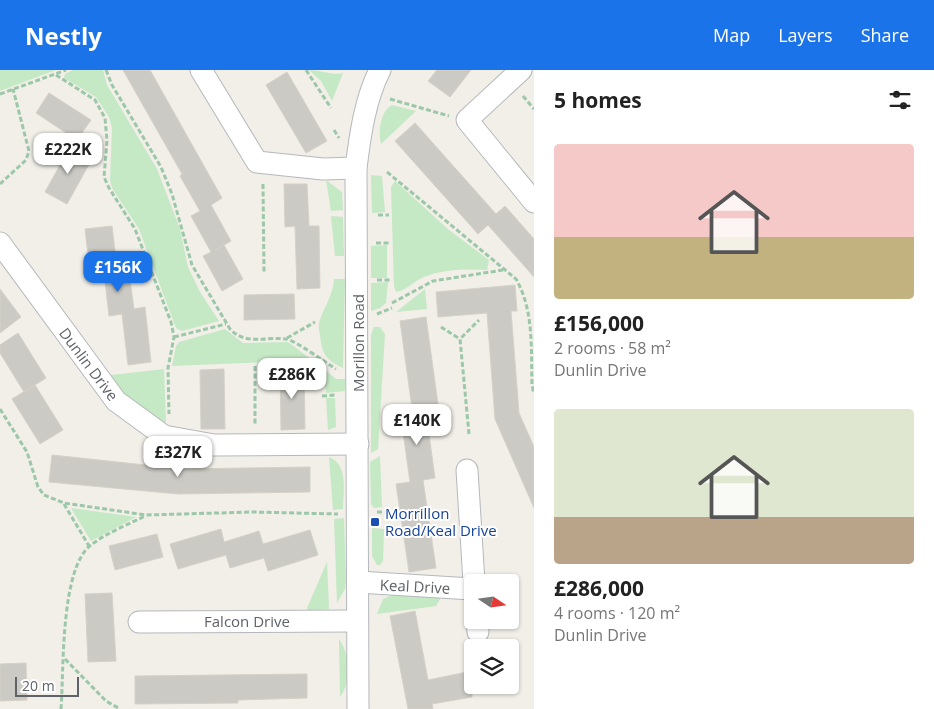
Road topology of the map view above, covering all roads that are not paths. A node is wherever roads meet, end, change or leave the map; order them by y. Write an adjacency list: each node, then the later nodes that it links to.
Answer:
1 (201, 70): 4 (street)
2 (380, 70): 4 (street, Morillon Road)
3 (522, 70): 5 (street)
4 (356, 168): 7 (street, Morillon Road)
5 (534, 202)
6 (0, 243): 7 (street, Dunlin Drive)
7 (358, 444): 10 (street, Morillon Road)
8 (466, 470): 9 (street)
9 (473, 574)
10 (358, 582): 11 (street, Keal Drive); 12 (street, Morillon Road)
11 (464, 589)
12 (356, 621): 13 (street, Falcon Drive); 14 (street, Morillon Road)
13 (139, 622)
14 (358, 709)

